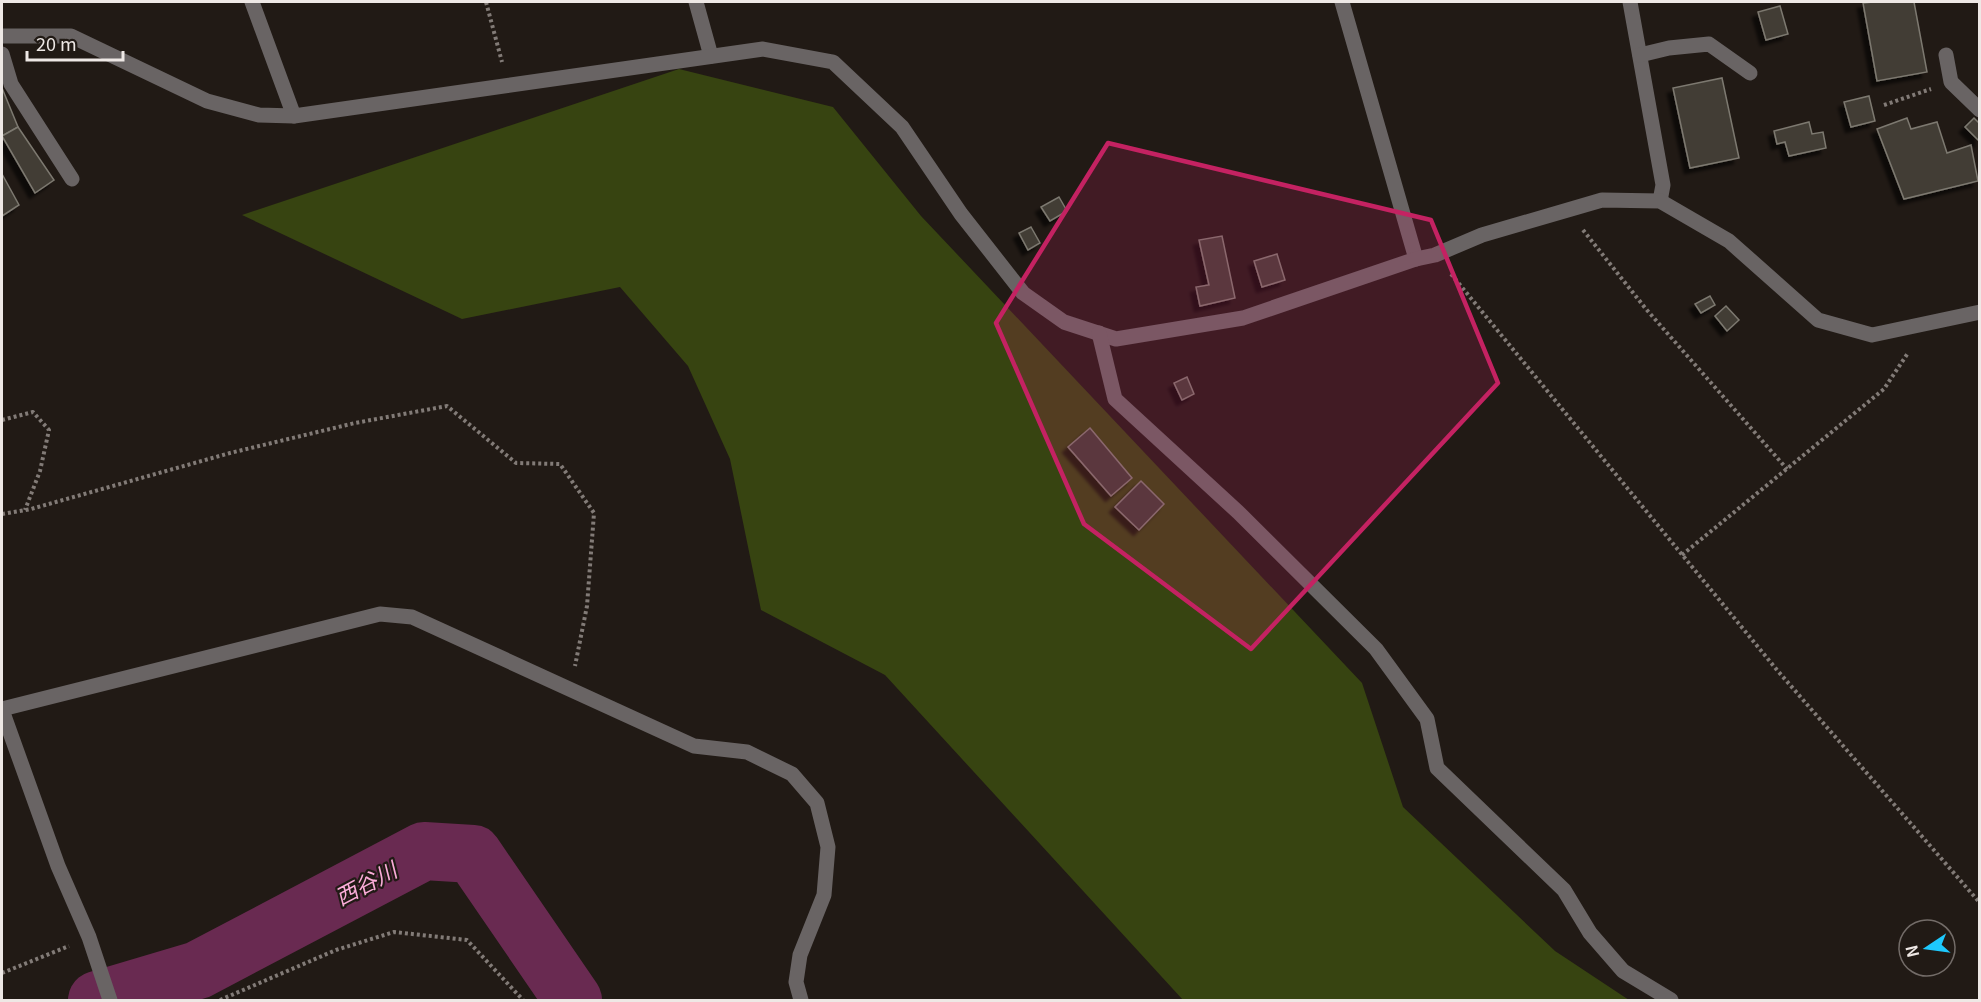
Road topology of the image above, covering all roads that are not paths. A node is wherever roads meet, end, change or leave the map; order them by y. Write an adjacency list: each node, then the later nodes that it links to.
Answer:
1 (252, 2): 12 (street)
2 (696, 2): 9 (street)
3 (1342, 2): 15 (street)
4 (1630, 2): 7 (street)
5 (2, 36): 12 (street)
6 (2, 54): 13 (street)
7 (1640, 54): 10 (street); 14 (street)
8 (1946, 55): 11 (street)
9 (711, 56): 12 (street); 17 (street)
10 (1750, 73)
11 (1980, 110)
12 (294, 116)
13 (72, 179)
14 (1660, 201): 15 (street); 16 (street)
15 (1416, 258): 17 (street)
16 (1980, 312)
17 (1099, 333): 21 (street)
18 (2, 709): 19 (street); 20 (street)
19 (110, 1000)
20 (801, 1000)
21 (1671, 1000)

